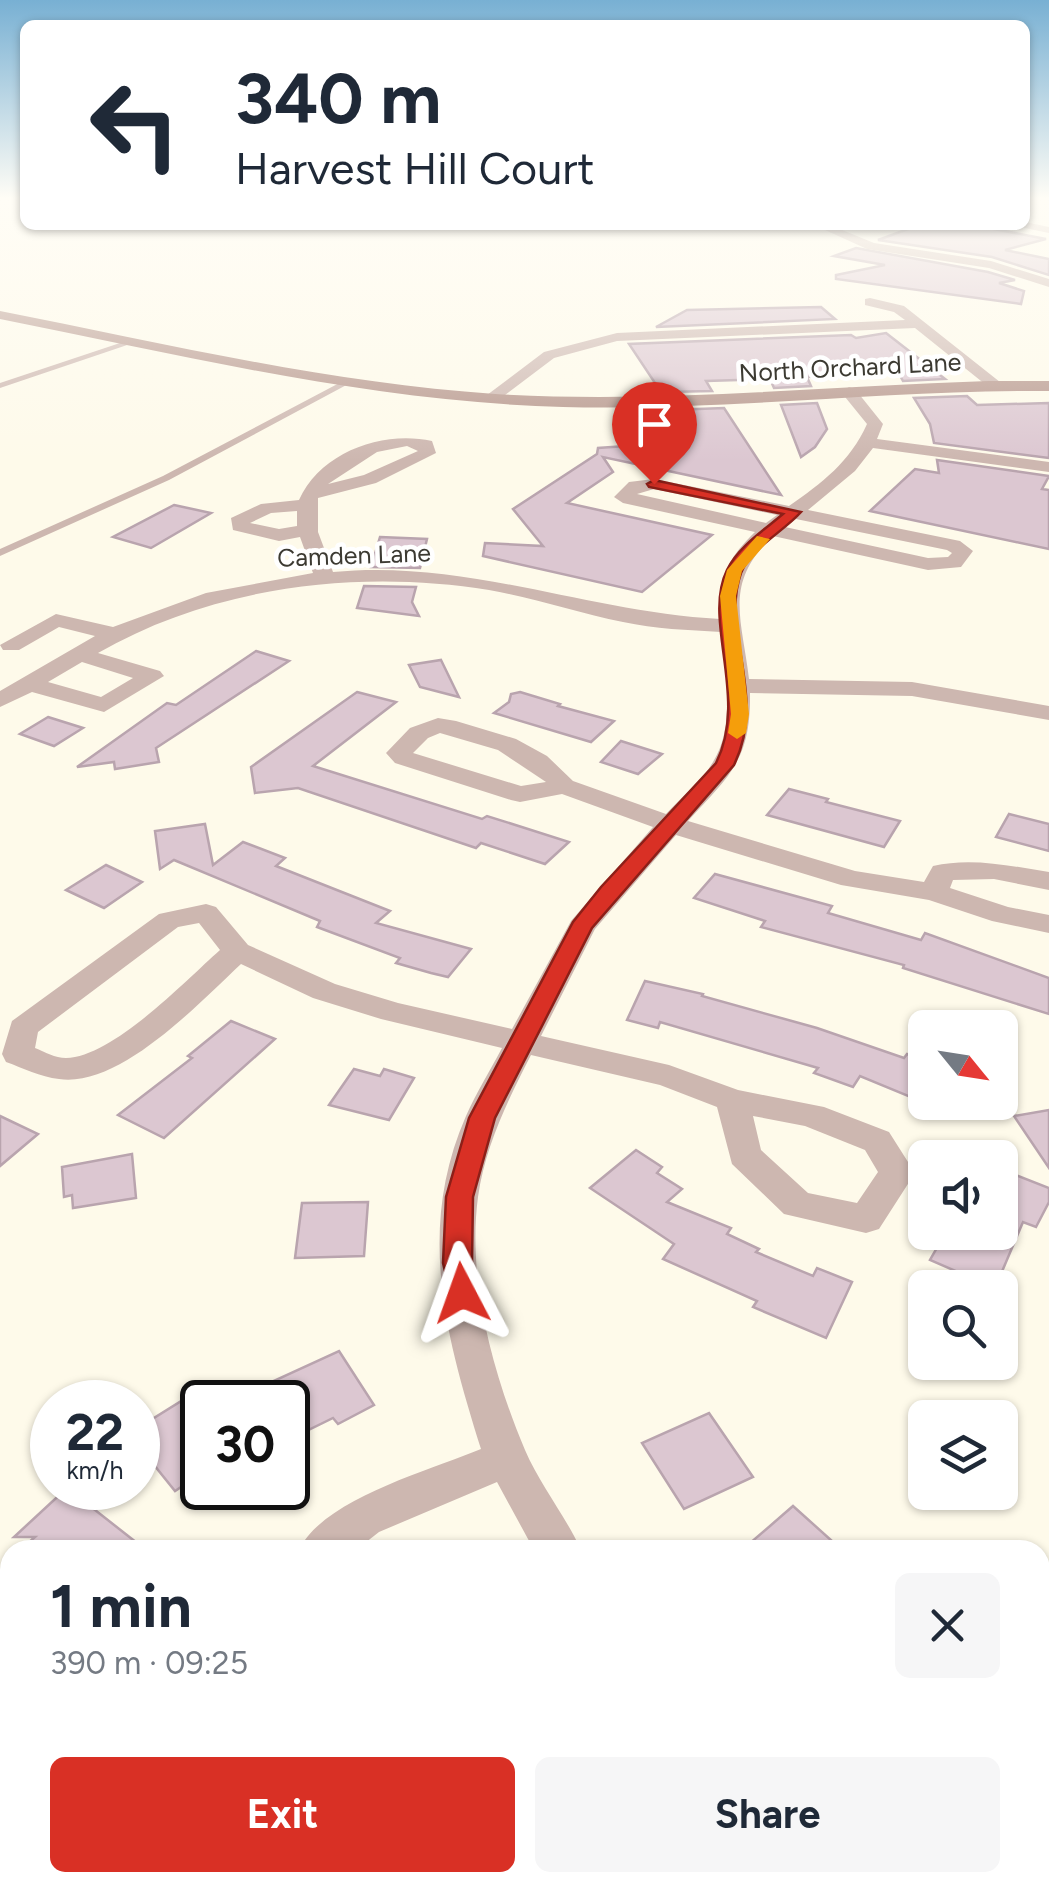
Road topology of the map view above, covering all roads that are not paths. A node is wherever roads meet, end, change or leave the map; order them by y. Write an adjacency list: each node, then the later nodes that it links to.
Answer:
1 (870, 302): 3 (street)
2 (0, 315): 4 (street, North Orchard Lane)
3 (919, 324): 7 (street); 10 (street)
4 (135, 341): 5 (street, North Orchard Lane); 6 (lane)
5 (348, 382): 10 (street, North Orchard Lane); 16 (lane)
6 (0, 386)
7 (996, 386): 8 (street, North Orchard Lane); 9 (street, North Orchard Lane)
8 (1049, 386)
9 (849, 392): 10 (street, North Orchard Lane); 11 (street)
10 (491, 398)
11 (870, 443): 12 (street); 14 (street)
12 (1049, 466)
13 (308, 500): 13 (street); 15 (street); 15 (street)
14 (782, 522): 14 (street); 14 (street); 18 (street)
15 (309, 530): 17 (street)
16 (0, 554)
17 (326, 580): 18 (street, Camden Lane); 19 (street, Camden Lane)
18 (731, 626): 22 (street)
19 (117, 634): 20 (street, Camden Lane); 20 (street)
20 (76, 659): 21 (street, Camden Lane); 21 (street)
21 (28, 684): 23 (street, Camden Lane)
22 (737, 686): 24 (street); 26 (street)
23 (0, 700)
24 (1049, 713)
25 (564, 786): 25 (street); 26 (street)
26 (672, 825): 28 (street); 31 (street)
27 (1049, 881): 28 (street)
28 (934, 892): 29 (street)
29 (1049, 924)
30 (237, 951): 30 (street); 31 (street)
31 (521, 1042): 32 (street); 33 (street)
32 (732, 1100)
33 (506, 1458): 34 (street); 35 (street)
34 (335, 1540)
35 (552, 1540)

